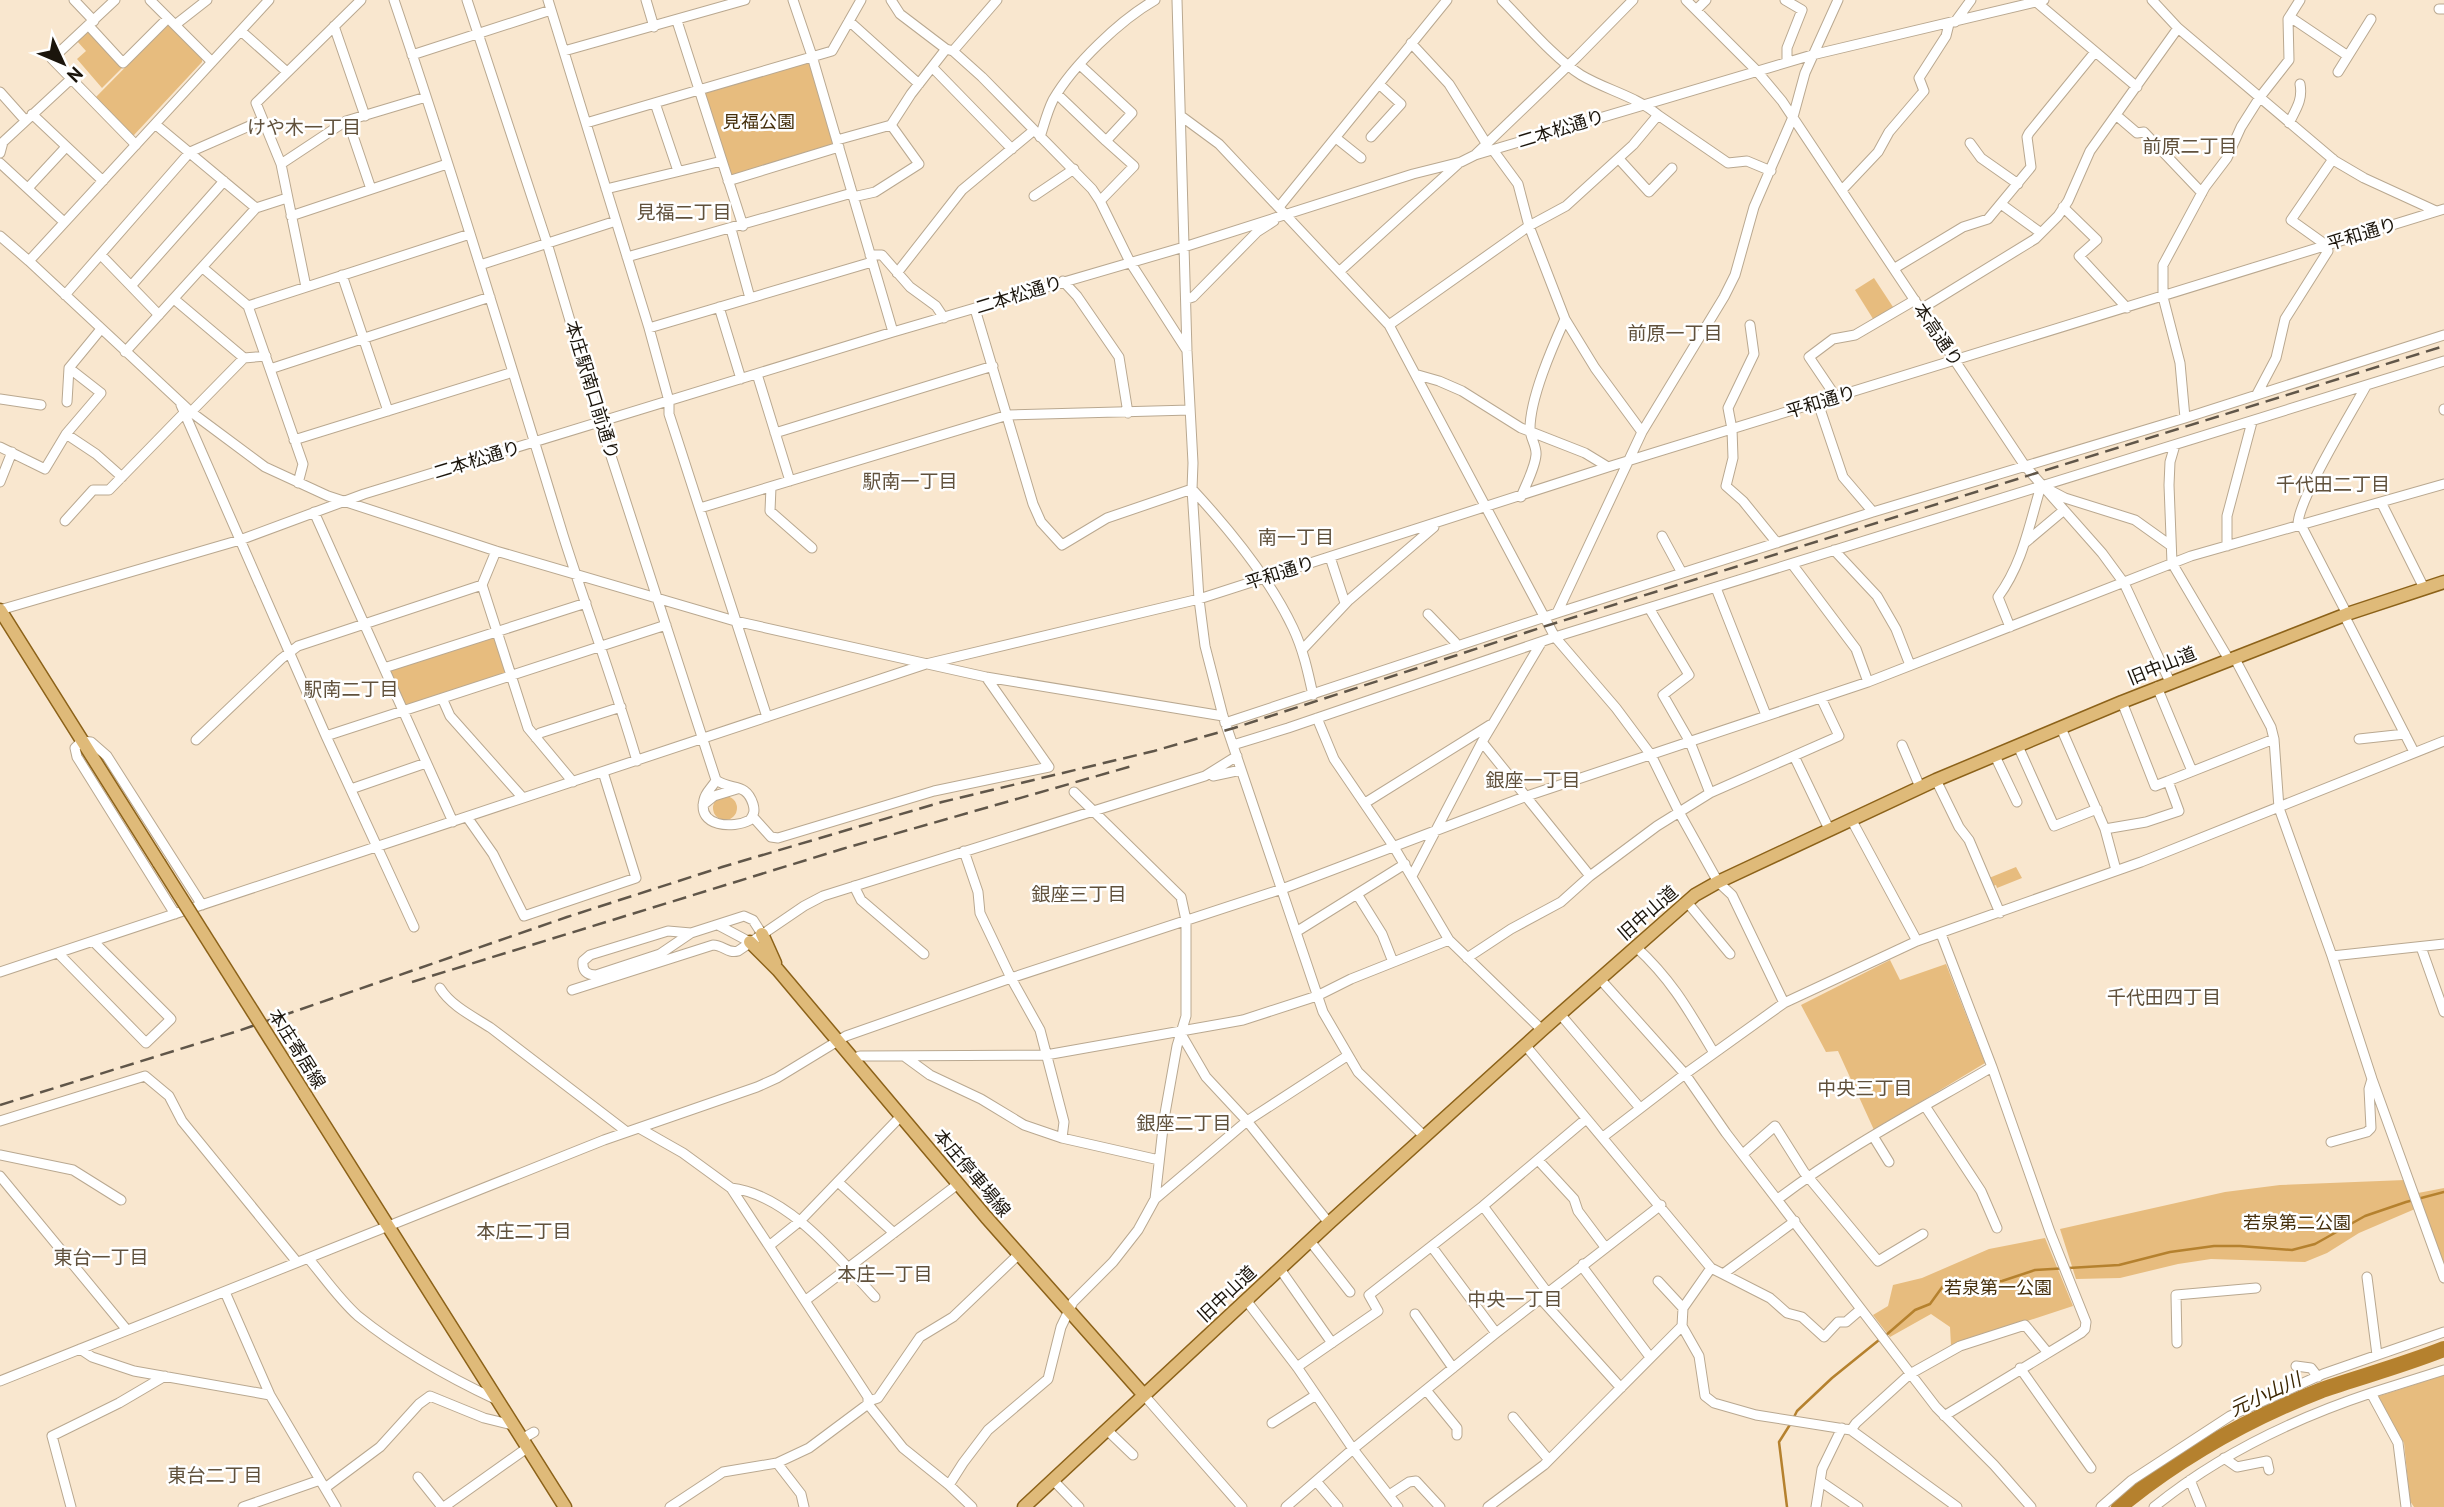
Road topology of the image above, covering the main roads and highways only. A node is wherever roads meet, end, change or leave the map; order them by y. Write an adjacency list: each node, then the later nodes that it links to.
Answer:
1 (2444, 582): 6 (main road, 旧中山道)
2 (0, 610): 7 (main road, 本庄寄居線, bridge)
3 (762, 934): 5 (main road)
4 (750, 943): 5 (main road)
5 (778, 970): 6 (main road, 本庄停車場線)
6 (1143, 1394): 8 (main road, 旧中山道)
7 (565, 1507)
8 (1024, 1507)

